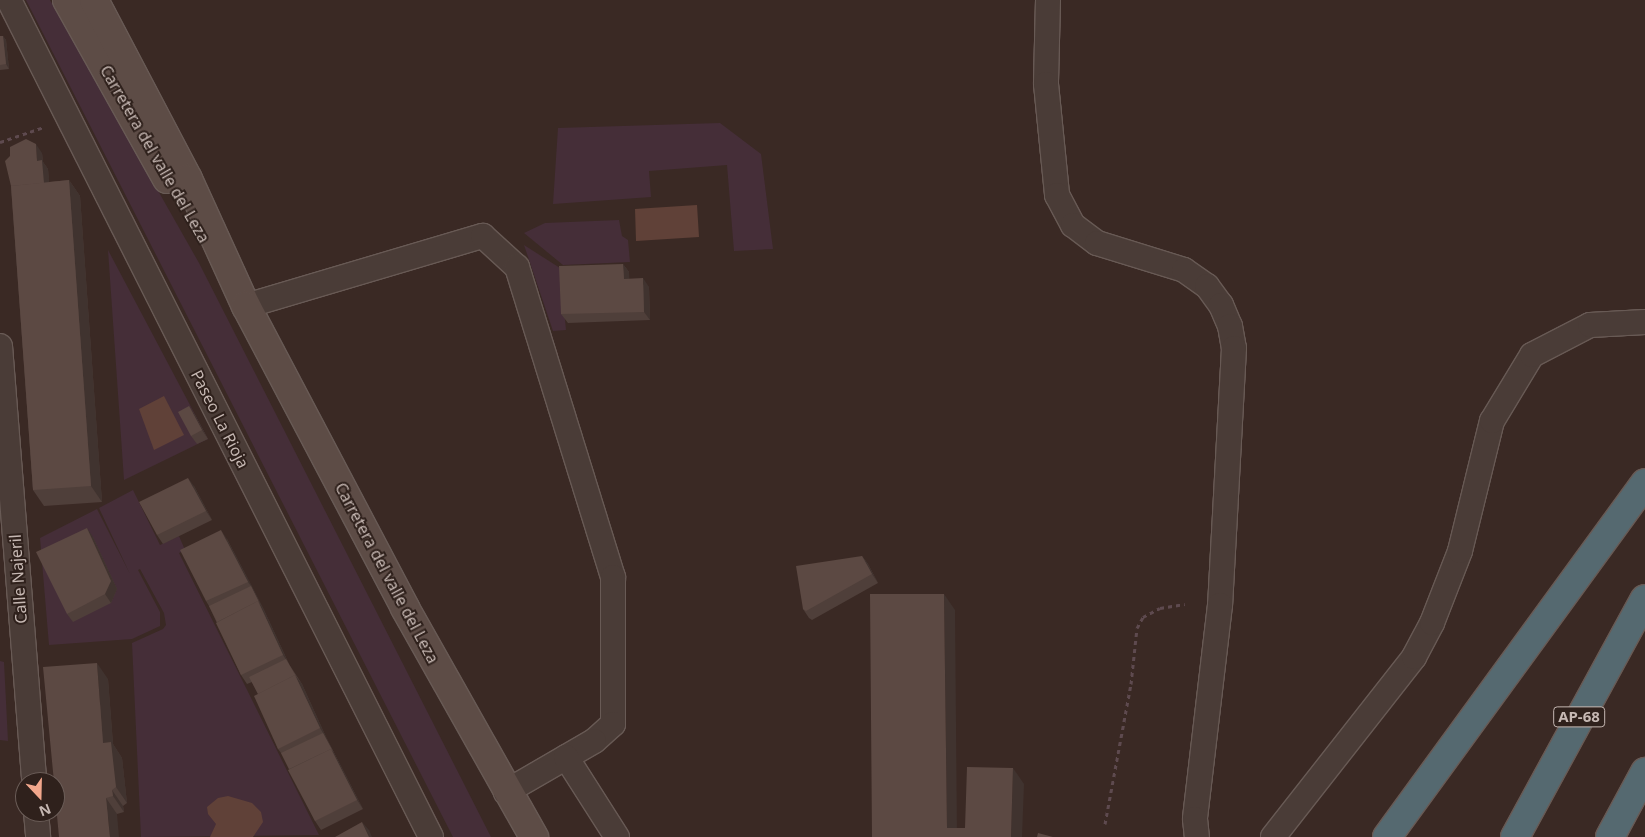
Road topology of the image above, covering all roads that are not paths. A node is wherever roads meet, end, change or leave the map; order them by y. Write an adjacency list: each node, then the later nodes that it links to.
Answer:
1 (9, 0): 16 (street, Paseo La Rioja)
2 (67, 0): 5 (main road, Carretera del valle del Leza)
3 (94, 0): 5 (main road, Carretera del valle del Leza)
4 (1048, 0): 19 (street)
5 (246, 306): 10 (street); 13 (main road, Carretera del valle del Leza)
6 (1645, 322): 20 (street)
7 (0, 346): 11 (street, Calle Najeril)
8 (1645, 483): 21 (highway)
9 (1645, 599): 22 (highway, AP-68)
10 (566, 757): 13 (street); 18 (street)
11 (33, 772)
12 (1645, 772): 23 (highway)
13 (506, 792): 17 (main road, Carretera del valle del Leza)
14 (37, 822): 15 (street)
15 (38, 837)
16 (432, 837)
17 (534, 837)
18 (617, 837)
19 (1197, 837)
20 (1273, 837)
21 (1387, 837)
22 (1516, 837)
23 (1610, 837)

